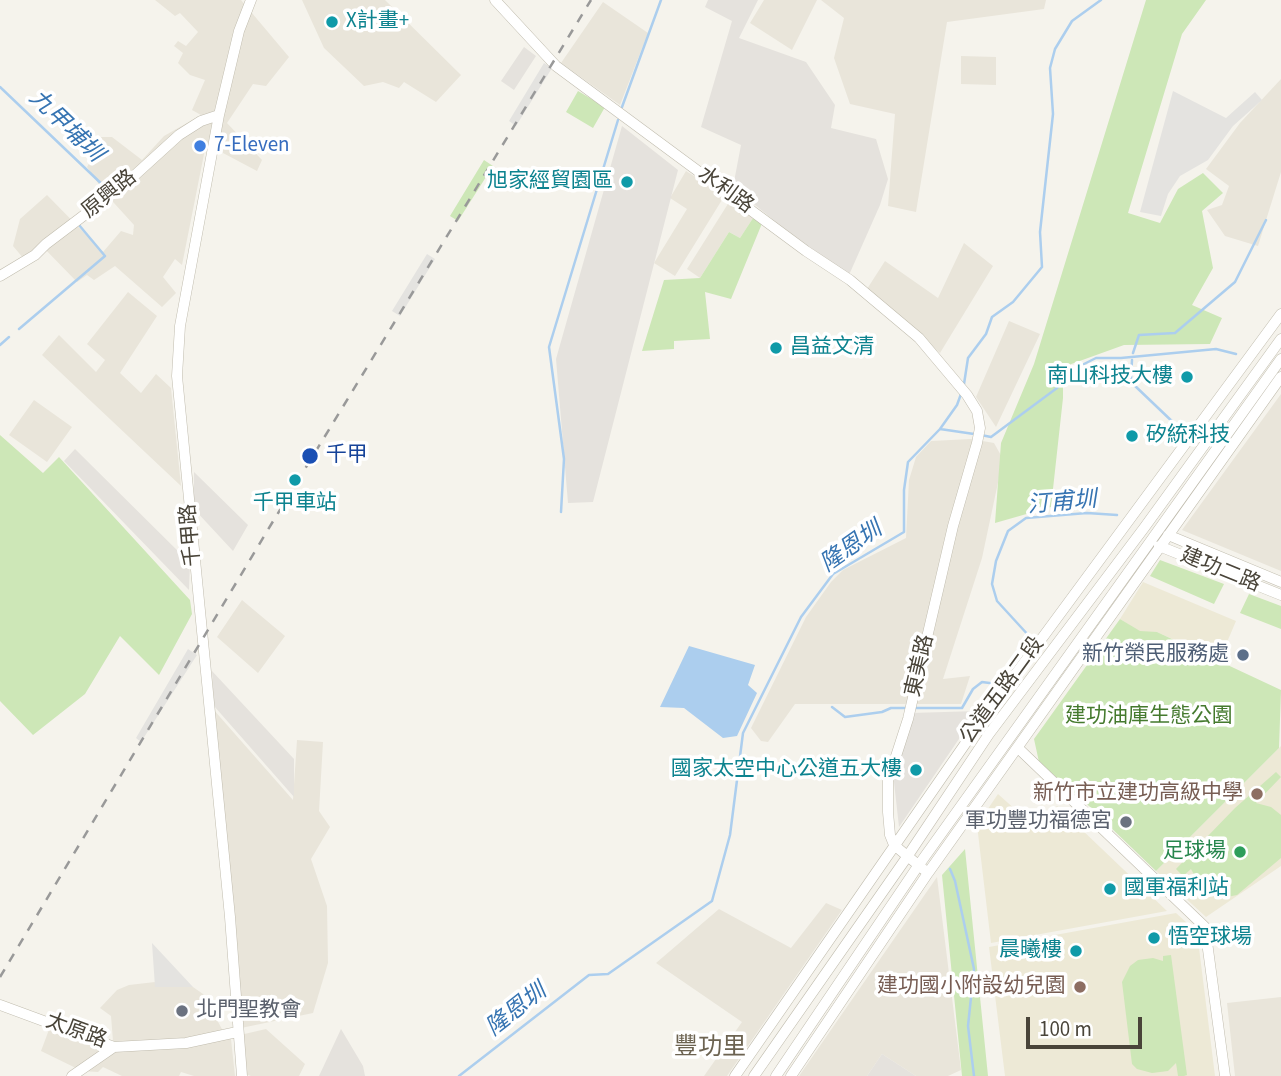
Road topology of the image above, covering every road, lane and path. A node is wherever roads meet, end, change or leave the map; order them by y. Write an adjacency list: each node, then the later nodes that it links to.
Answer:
1 (251, 0): 3 (street, 千甲路)
2 (495, 0): 9 (street, 水利路)
3 (219, 115): 4 (street, 原興路); 22 (street, 千甲路)
4 (0, 276)
5 (1281, 314): 10 (street, 公道五路二段)
6 (1281, 339): 11 (street, 公道五路二段)
7 (1281, 359): 19 (street, 公道五路二段)
8 (1281, 377): 12 (street, 公道五路二段)
9 (980, 428): 17 (street, 東美路)
10 (1164, 473): 11 (street); 17 (street, 公道五路二段)
11 (1144, 528): 18 (street, 公道五路二段)
12 (1168, 535): 13 (street, 公道五路二段); 14 (street, 建功二路)
13 (1159, 546): 15 (street, 建功二路); 16 (street, 公道五路二段)
14 (1281, 582)
15 (1281, 596)
16 (1018, 748): 20 (street, 公道五路二段); 30 (street)
17 (894, 845): 18 (street); 26 (street, 公道五路二段)
18 (907, 857): 19 (street); 27 (street, 公道五路二段)
19 (918, 866): 20 (street); 28 (street, 公道五路二段)
20 (928, 873): 29 (street, 公道五路二段)
21 (0, 1005): 23 (street, 太原路)
22 (237, 1032): 23 (street, 太原路); 25 (street, 千甲路)
23 (114, 1047): 24 (street)
24 (72, 1076)
25 (242, 1076)
26 (735, 1076)
27 (754, 1076)
28 (776, 1076)
29 (791, 1076)
30 (1225, 1076)

